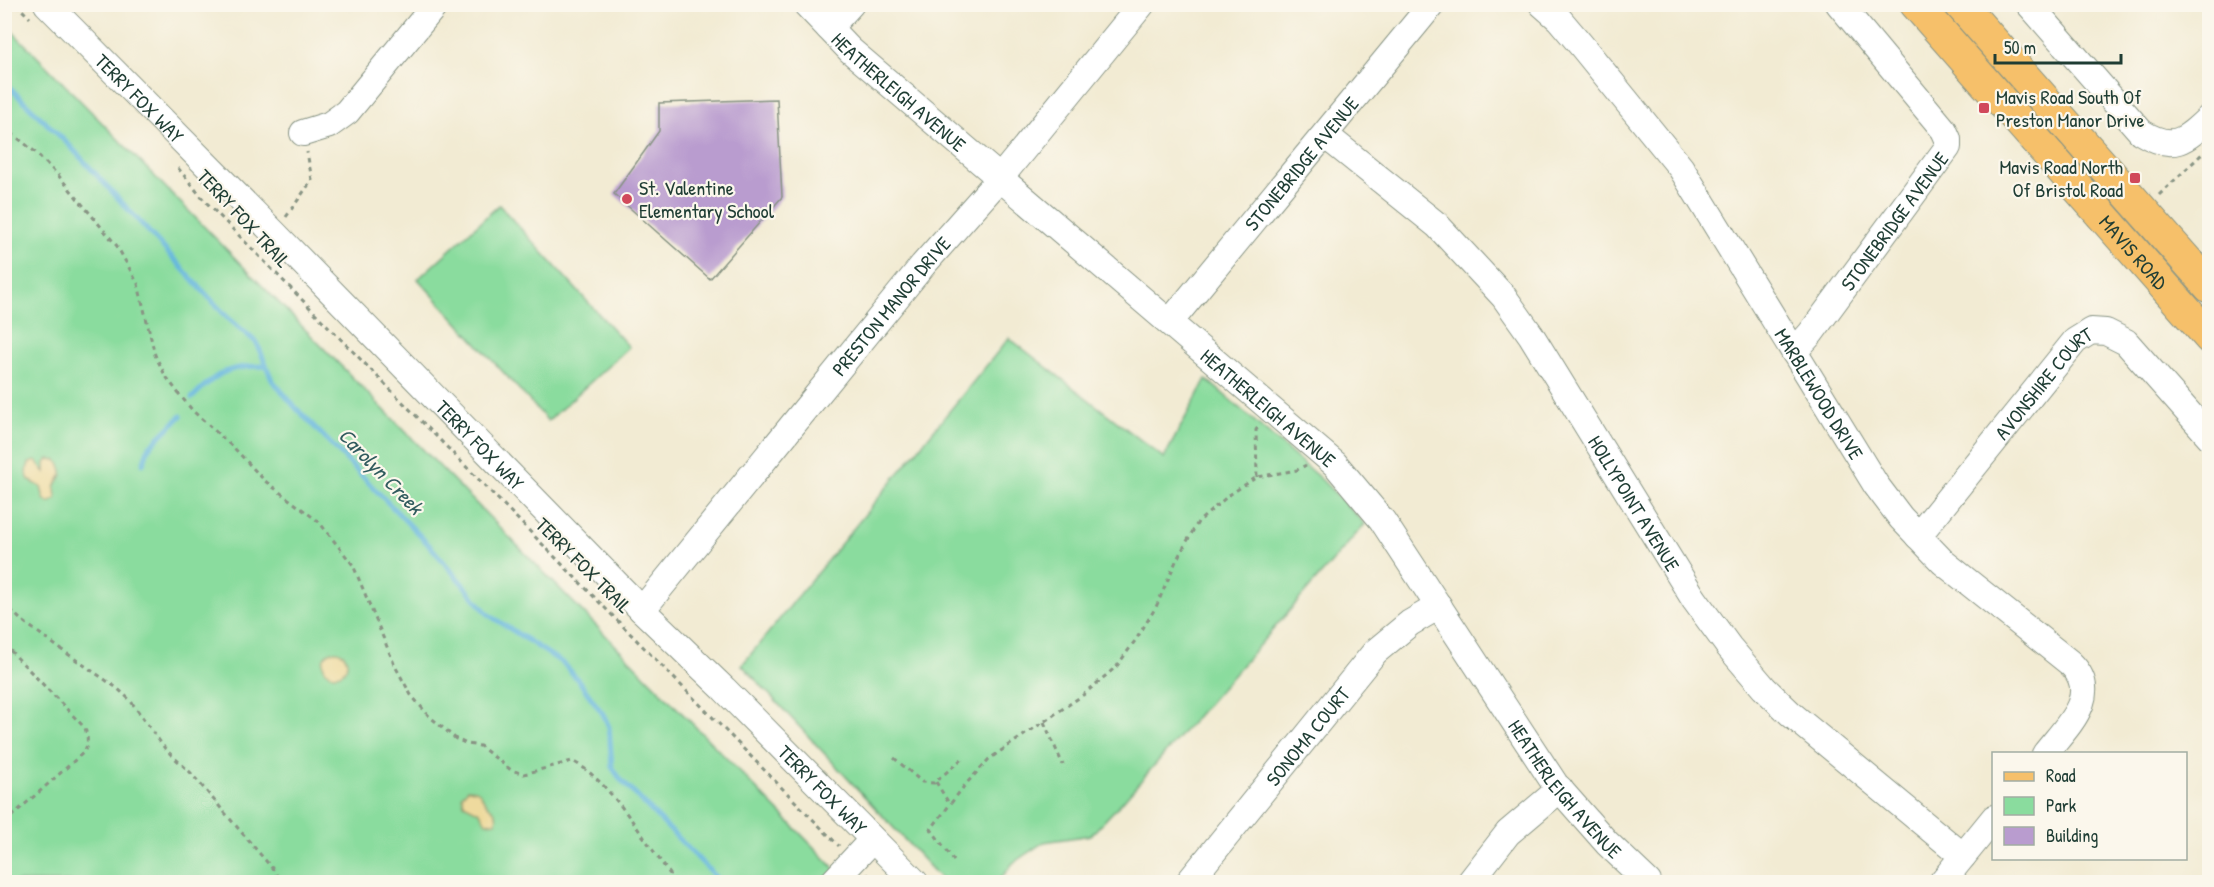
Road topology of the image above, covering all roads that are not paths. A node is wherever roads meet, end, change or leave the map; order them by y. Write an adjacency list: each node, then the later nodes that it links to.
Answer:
1 (47, 4): 24 (street, TERRY FOX WAY)
2 (436, 4): 14 (street)
3 (806, 4): 12 (street, HEATHERLEIGH AVENUE)
4 (852, 4): 12 (street)
5 (1142, 4): 16 (street, PRESTON MANOR DRIVE)
6 (1432, 4): 15 (street, STONEBRIDGE AVENUE)
7 (1542, 4): 20 (street, MARBLEWOOD DRIVE)
8 (1839, 4): 20 (street, STONEBRIDGE AVENUE)
9 (1916, 4): 19 (main road, MAVIS ROAD)
10 (1960, 4): 17 (main road, MAVIS ROAD)
11 (2029, 4): 13 (street)
12 (829, 28): 16 (street, HEATHERLEIGH AVENUE)
13 (2210, 117)
14 (303, 133)
15 (1324, 135): 18 (street, STONEBRIDGE AVENUE); 29 (street, HOLLYPOINT AVENUE)
16 (1000, 178): 18 (street, HEATHERLEIGH AVENUE); 24 (street, PRESTON MANOR DRIVE)
17 (2210, 287)
18 (1170, 322): 23 (street, HEATHERLEIGH AVENUE)
19 (2210, 338)
20 (1794, 352): 22 (street, MARBLEWOOD DRIVE)
21 (2210, 436): 22 (street, AVONSHIRE COURT)
22 (1918, 536): 25 (street, MARBLEWOOD DRIVE)
23 (1439, 606): 26 (street, HEATHERLEIGH AVENUE); 32 (street, SONOMA COURT)
24 (642, 610): 28 (street, TERRY FOX WAY)
25 (2046, 752)
26 (1560, 789): 33 (street); 34 (street, HEATHERLEIGH AVENUE)
27 (1992, 821): 29 (street)
28 (872, 840): 30 (street); 31 (street, TERRY FOX WAY)
29 (1964, 856): 35 (street)
30 (832, 882)
31 (915, 882)
32 (1189, 882)
33 (1470, 882)
34 (1648, 882)
35 (1942, 882)

